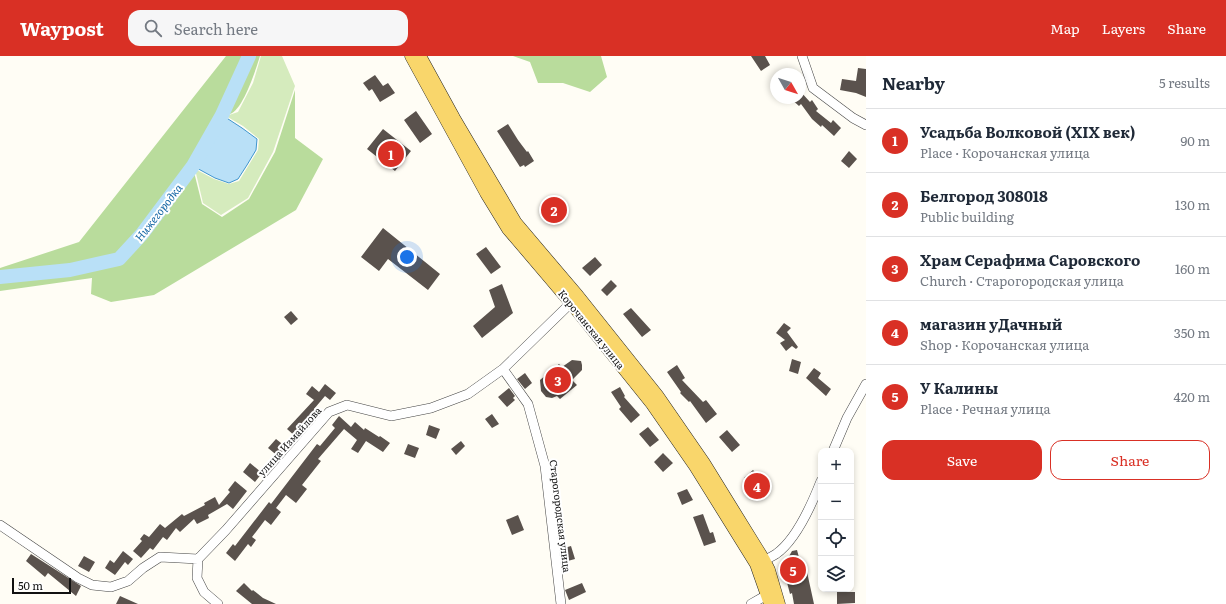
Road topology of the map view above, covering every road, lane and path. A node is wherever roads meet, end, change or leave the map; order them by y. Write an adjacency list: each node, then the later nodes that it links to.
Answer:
1 (411, 56): 5 (main road, Корочанская улица)
2 (420, 56): 5 (main road, Корочанская улица)
3 (802, 56): 4 (street)
4 (866, 125)
5 (574, 300): 6 (street, улица Измайлова); 12 (main road, Корочанская улица)
6 (503, 369): 11 (street, улица Измайлова); 15 (street, Старогородская улица)
7 (866, 384): 8 (street)
8 (834, 448)
9 (820, 484): 12 (street)
10 (0, 525): 11 (street)
11 (198, 559): 14 (street)
12 (760, 562): 13 (main road, Корочанская улица)
13 (770, 596): 16 (street); 17 (main road, Корочанская улица)
14 (218, 604)
15 (561, 604)
16 (751, 604)
17 (779, 604)

